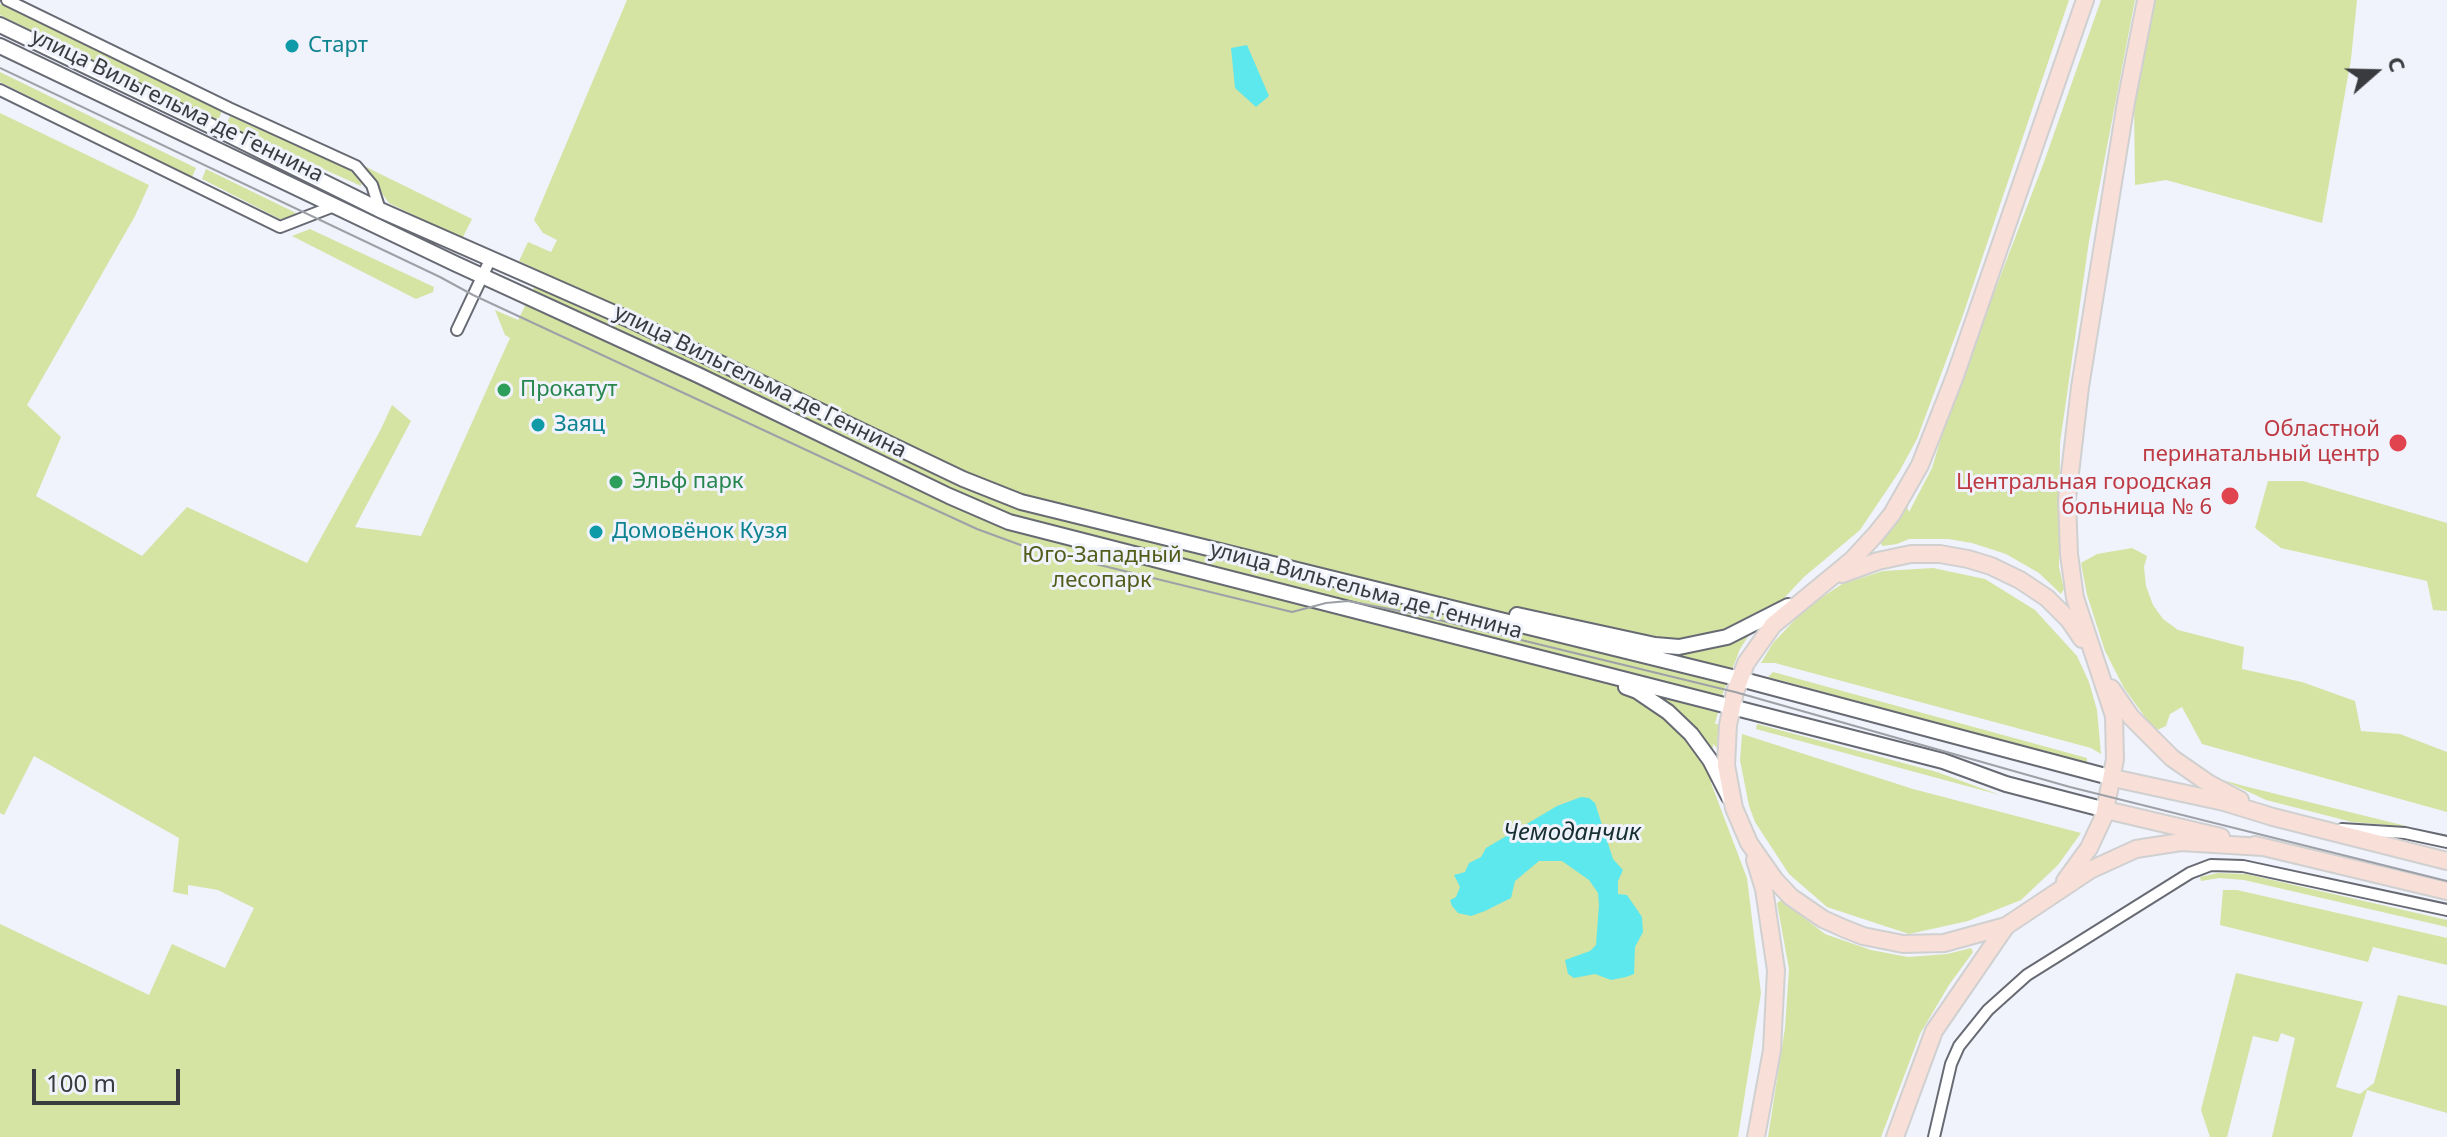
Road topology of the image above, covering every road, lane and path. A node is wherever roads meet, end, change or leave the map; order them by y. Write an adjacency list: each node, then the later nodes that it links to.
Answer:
1 (7, 0): 8 (street, улица Вильгельма де Геннина)
2 (2085, 0): 12 (main road)
3 (2146, 0): 15 (main road)
4 (0, 25): 8 (main road, улица Вильгельма де Геннина)
5 (0, 46): 7 (main road, улица Вильгельма де Геннина)
6 (0, 90): 7 (street, улица Вильгельма де Геннина)
7 (334, 206): 10 (main road, улица Вильгельма де Геннина)
8 (380, 210): 9 (main road, улица Вильгельма де Геннина)
9 (490, 260): 10 (street); 14 (main road, улица Вильгельма де Геннина)
10 (482, 275): 11 (street); 16 (main road, улица Вильгельма де Геннина)
11 (457, 330)
12 (1830, 580): 13 (main road); 15 (main road)
13 (1809, 594): 14 (main road); 18 (main road)
14 (1428, 602): 18 (main road, улица Вильгельма де Геннина)
15 (2092, 653): 17 (main road)
16 (1588, 672): 19 (main road, улица Вильгельма де Геннина); 21 (main road)
17 (2101, 673): 20 (main road); 23 (main road)
18 (1740, 679): 19 (main road); 20 (main road, улица Вильгельма де Геннина)
19 (1732, 706): 21 (main road); 22 (main road, улица Вильгельма де Геннина)
20 (2113, 778): 22 (main road); 23 (main road)
21 (1734, 808): 26 (main road)
22 (2106, 810): 27 (main road); 29 (main road)
23 (2273, 817): 24 (main road)
24 (2318, 829): 25 (street); 28 (main road)
25 (2447, 842)
26 (1749, 843): 32 (main road); 33 (main road)
27 (2263, 847): 29 (main road); 30 (main road)
28 (2447, 861)
29 (2056, 891): 32 (main road)
30 (2447, 891)
31 (2447, 910): 35 (street)
32 (2006, 926): 34 (main road)
33 (1756, 1137)
34 (1895, 1137)
35 (1934, 1137)

